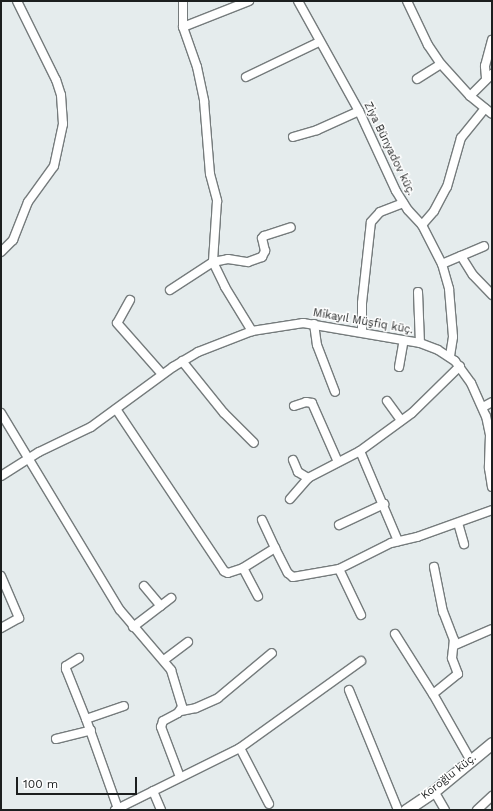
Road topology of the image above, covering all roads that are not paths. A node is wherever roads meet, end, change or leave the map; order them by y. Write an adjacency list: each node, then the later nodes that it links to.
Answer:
1 (17, 1): 22 (street)
2 (182, 1): 6 (street)
3 (249, 1): 6 (street)
4 (298, 1): 8 (street, Ziya Bünyadov küç.)
5 (407, 1): 9 (street)
6 (183, 27): 24 (street)
7 (492, 40): 10 (street)
8 (319, 42): 11 (street); 15 (street, Ziya Bünyadov küç.)
9 (441, 64): 12 (street); 13 (street)
10 (489, 76): 13 (street)
11 (246, 77)
12 (417, 79)
13 (470, 96): 14 (street)
14 (485, 108): 16 (street); 19 (street)
15 (359, 111): 17 (street); 18 (street, Ziya Bünyadov küç.)
16 (492, 114)
17 (293, 137)
18 (402, 203): 19 (street, Ziya Bünyadov küç.); 32 (street)
19 (422, 225): 25 (street, Ziya Bünyadov küç.)
20 (291, 227): 24 (street)
21 (484, 246): 23 (street)
22 (1, 252)
23 (461, 256): 25 (street); 28 (street)
24 (213, 262): 26 (street); 31 (street)
25 (442, 264): 35 (street, Ziya Bünyadov küç.)
26 (170, 290)
27 (418, 292): 34 (street)
28 (492, 295)
29 (130, 300): 39 (street)
30 (314, 324): 31 (street, Mikayıl Müşfiq küç.); 32 (street, Mikayıl Müşfiq küç.); 40 (street)
31 (252, 331): 36 (street, Mikayıl Müşfiq küç.)
32 (362, 332): 33 (street, Mikayıl Müşfiq küç.)
33 (404, 340): 34 (street, Mikayıl Müşfiq küç.); 38 (street)
34 (420, 343): 35 (street, Mikayıl Müşfiq küç.)
35 (450, 357): 37 (street, Mikayıl Müşfiq küç.)
36 (182, 361): 39 (street, Mikayıl Müşfiq küç.); 48 (street)
37 (460, 366): 44 (street, Mikayıl Müşfiq küç.); 47 (street)
38 (399, 367)
39 (162, 374): 45 (street, Mikayıl Müşfiq küç.)
40 (335, 392)
41 (387, 402): 47 (street)
42 (492, 402): 44 (street)
43 (294, 406): 53 (street)
44 (483, 407): 49 (street, Mikayıl Müşfiq küç.)
45 (116, 409): 51 (street, Mikayıl Müşfiq küç.); 67 (street)
46 (1, 413): 51 (street)
47 (401, 420): 50 (street)
48 (254, 443)
49 (491, 446): 56 (street, Mikayıl Müşfiq küç.)
50 (360, 452): 53 (street); 58 (street)
51 (27, 460): 54 (street, Mikayıl Müşfiq küç.); 75 (street)
52 (293, 460): 55 (street)
53 (338, 462): 55 (street)
54 (1, 476)
55 (308, 478): 57 (street)
56 (492, 487)
57 (290, 499)
58 (384, 504): 62 (street); 63 (street)
59 (492, 510): 61 (street)
60 (262, 520): 65 (street)
61 (458, 523): 63 (street); 64 (street)
62 (339, 525)
63 (398, 541): 68 (street)
64 (464, 544)
65 (275, 548): 67 (street); 68 (street)
66 (434, 567): 80 (street)
67 (243, 568): 71 (street)
68 (339, 569): 74 (street)
69 (1, 576): 76 (street)
70 (144, 586): 73 (street)
71 (258, 596)
72 (171, 598): 73 (street)
73 (161, 606): 75 (street)
74 (361, 615)
75 (133, 627): 83 (street)
76 (1, 628)
77 (492, 629): 80 (street)
78 (395, 634): 86 (street)
79 (188, 642): 83 (street)
80 (454, 645): 86 (street)
81 (272, 653): 88 (street)
82 (79, 658): 89 (street)
83 (164, 660): 88 (street)
84 (361, 661): 93 (street)
85 (349, 690): 102 (street)
86 (433, 694): 94 (street)
87 (124, 706): 89 (street)
88 (181, 711): 95 (street)
89 (86, 719): 90 (street)
90 (91, 730): 91 (street); 100 (street)
91 (56, 739)
92 (492, 743): 94 (street, Koroğlu küç.)
93 (240, 748): 95 (street); 99 (street)
94 (471, 761): 97 (street, Koroğlu küç.)
95 (180, 777): 96 (street)
96 (153, 790): 100 (street); 101 (street)
97 (434, 791): 103 (street, Koroğlu küç.); 104 (street)
98 (492, 796): 105 (street)
99 (269, 804)
100 (117, 809)
101 (162, 810)
102 (398, 810)
103 (406, 810)
104 (445, 810)
105 (477, 810)

